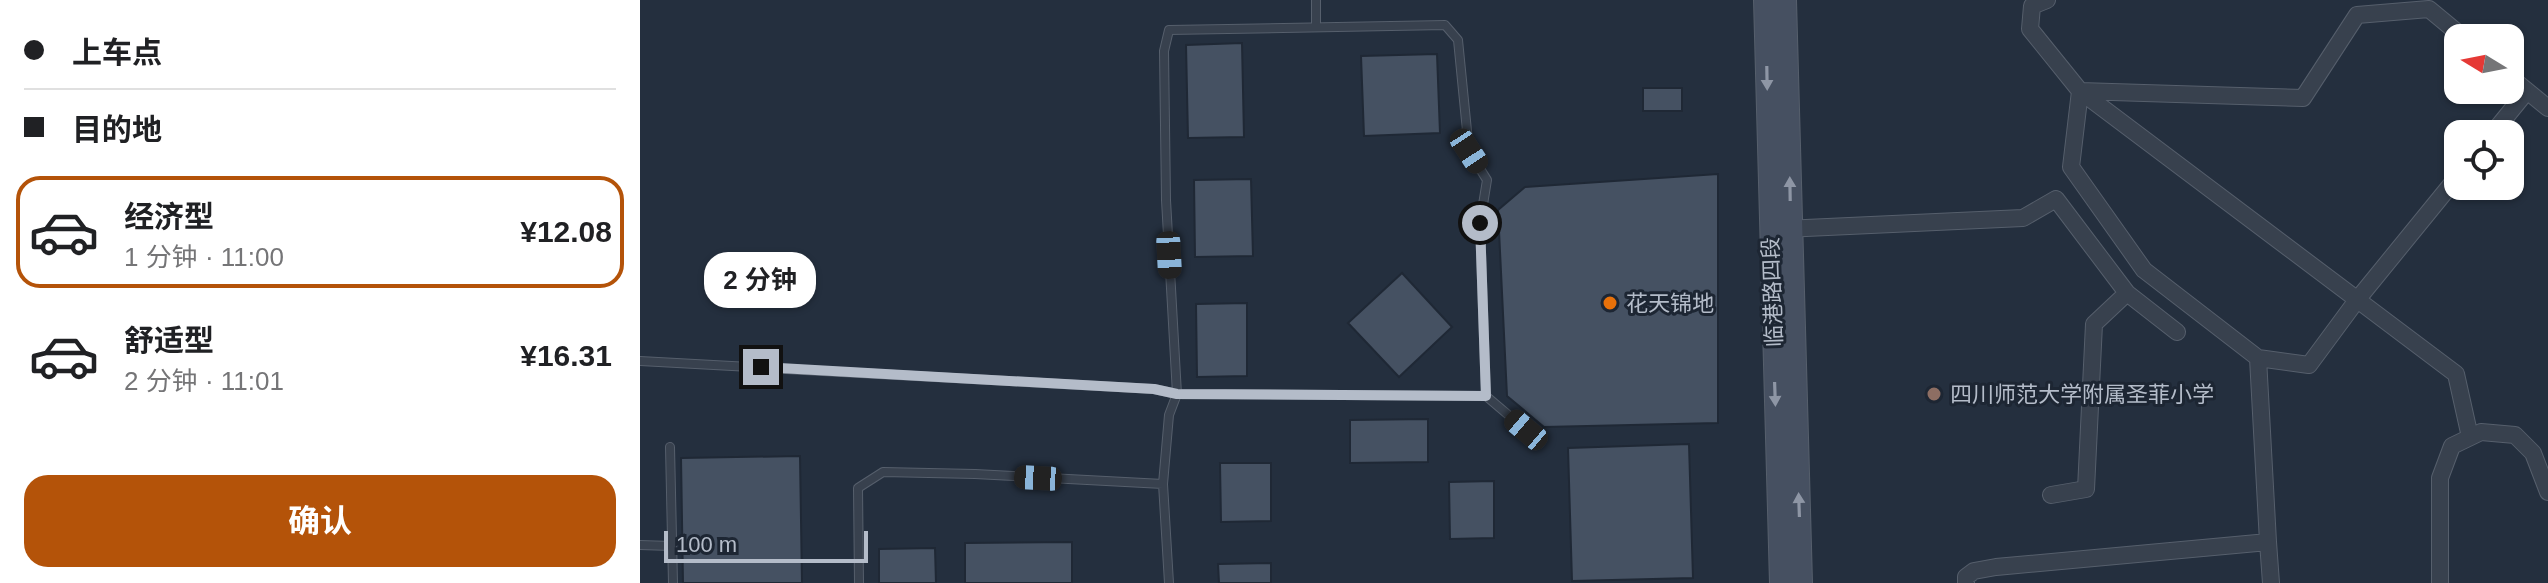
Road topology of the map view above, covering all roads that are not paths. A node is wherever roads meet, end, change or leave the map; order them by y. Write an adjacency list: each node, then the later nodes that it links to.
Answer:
1 (1316, 0): 6 (lane)
2 (1765, 0): 13 (main road, 临港路四段, one-way to 13)
3 (1785, 0): 13 (main road, 临港路四段, one-way to 3)
4 (2047, 0): 8 (street)
5 (2447, 24): 8 (street)
6 (1316, 27): 19 (lane); 20 (lane)
7 (2524, 89): 9 (street)
8 (2080, 91): 15 (street); 17 (street)
9 (2527, 91): 10 (street); 11 (street)
10 (2548, 108)
11 (2503, 120)
12 (2444, 193): 15 (street)
13 (1781, 229): 14 (street); 33 (main road, 临港路四段, one-way to 33); 34 (main road, 临港路四段, one-way to 13)
14 (2127, 293): 16 (street); 26 (street)
15 (2357, 300): 17 (street); 22 (street)
16 (2177, 332)
17 (2258, 358): 27 (street)
18 (640, 361): 19 (lane)
19 (1177, 394): 20 (lane); 24 (lane)
20 (1486, 396): 21 (lane)
21 (1526, 430)
22 (2470, 437): 25 (street); 37 (street)
23 (670, 447): 29 (lane)
24 (1163, 484): 31 (lane); 32 (lane)
25 (2548, 492)
26 (2051, 495)
27 (2268, 542): 35 (street); 36 (street)
28 (640, 545): 29 (lane)
29 (671, 546): 30 (lane)
30 (673, 583)
31 (859, 583)
32 (1169, 583)
33 (1781, 583)
34 (1801, 583)
35 (1966, 583)
36 (2271, 583)
37 (2440, 583)

